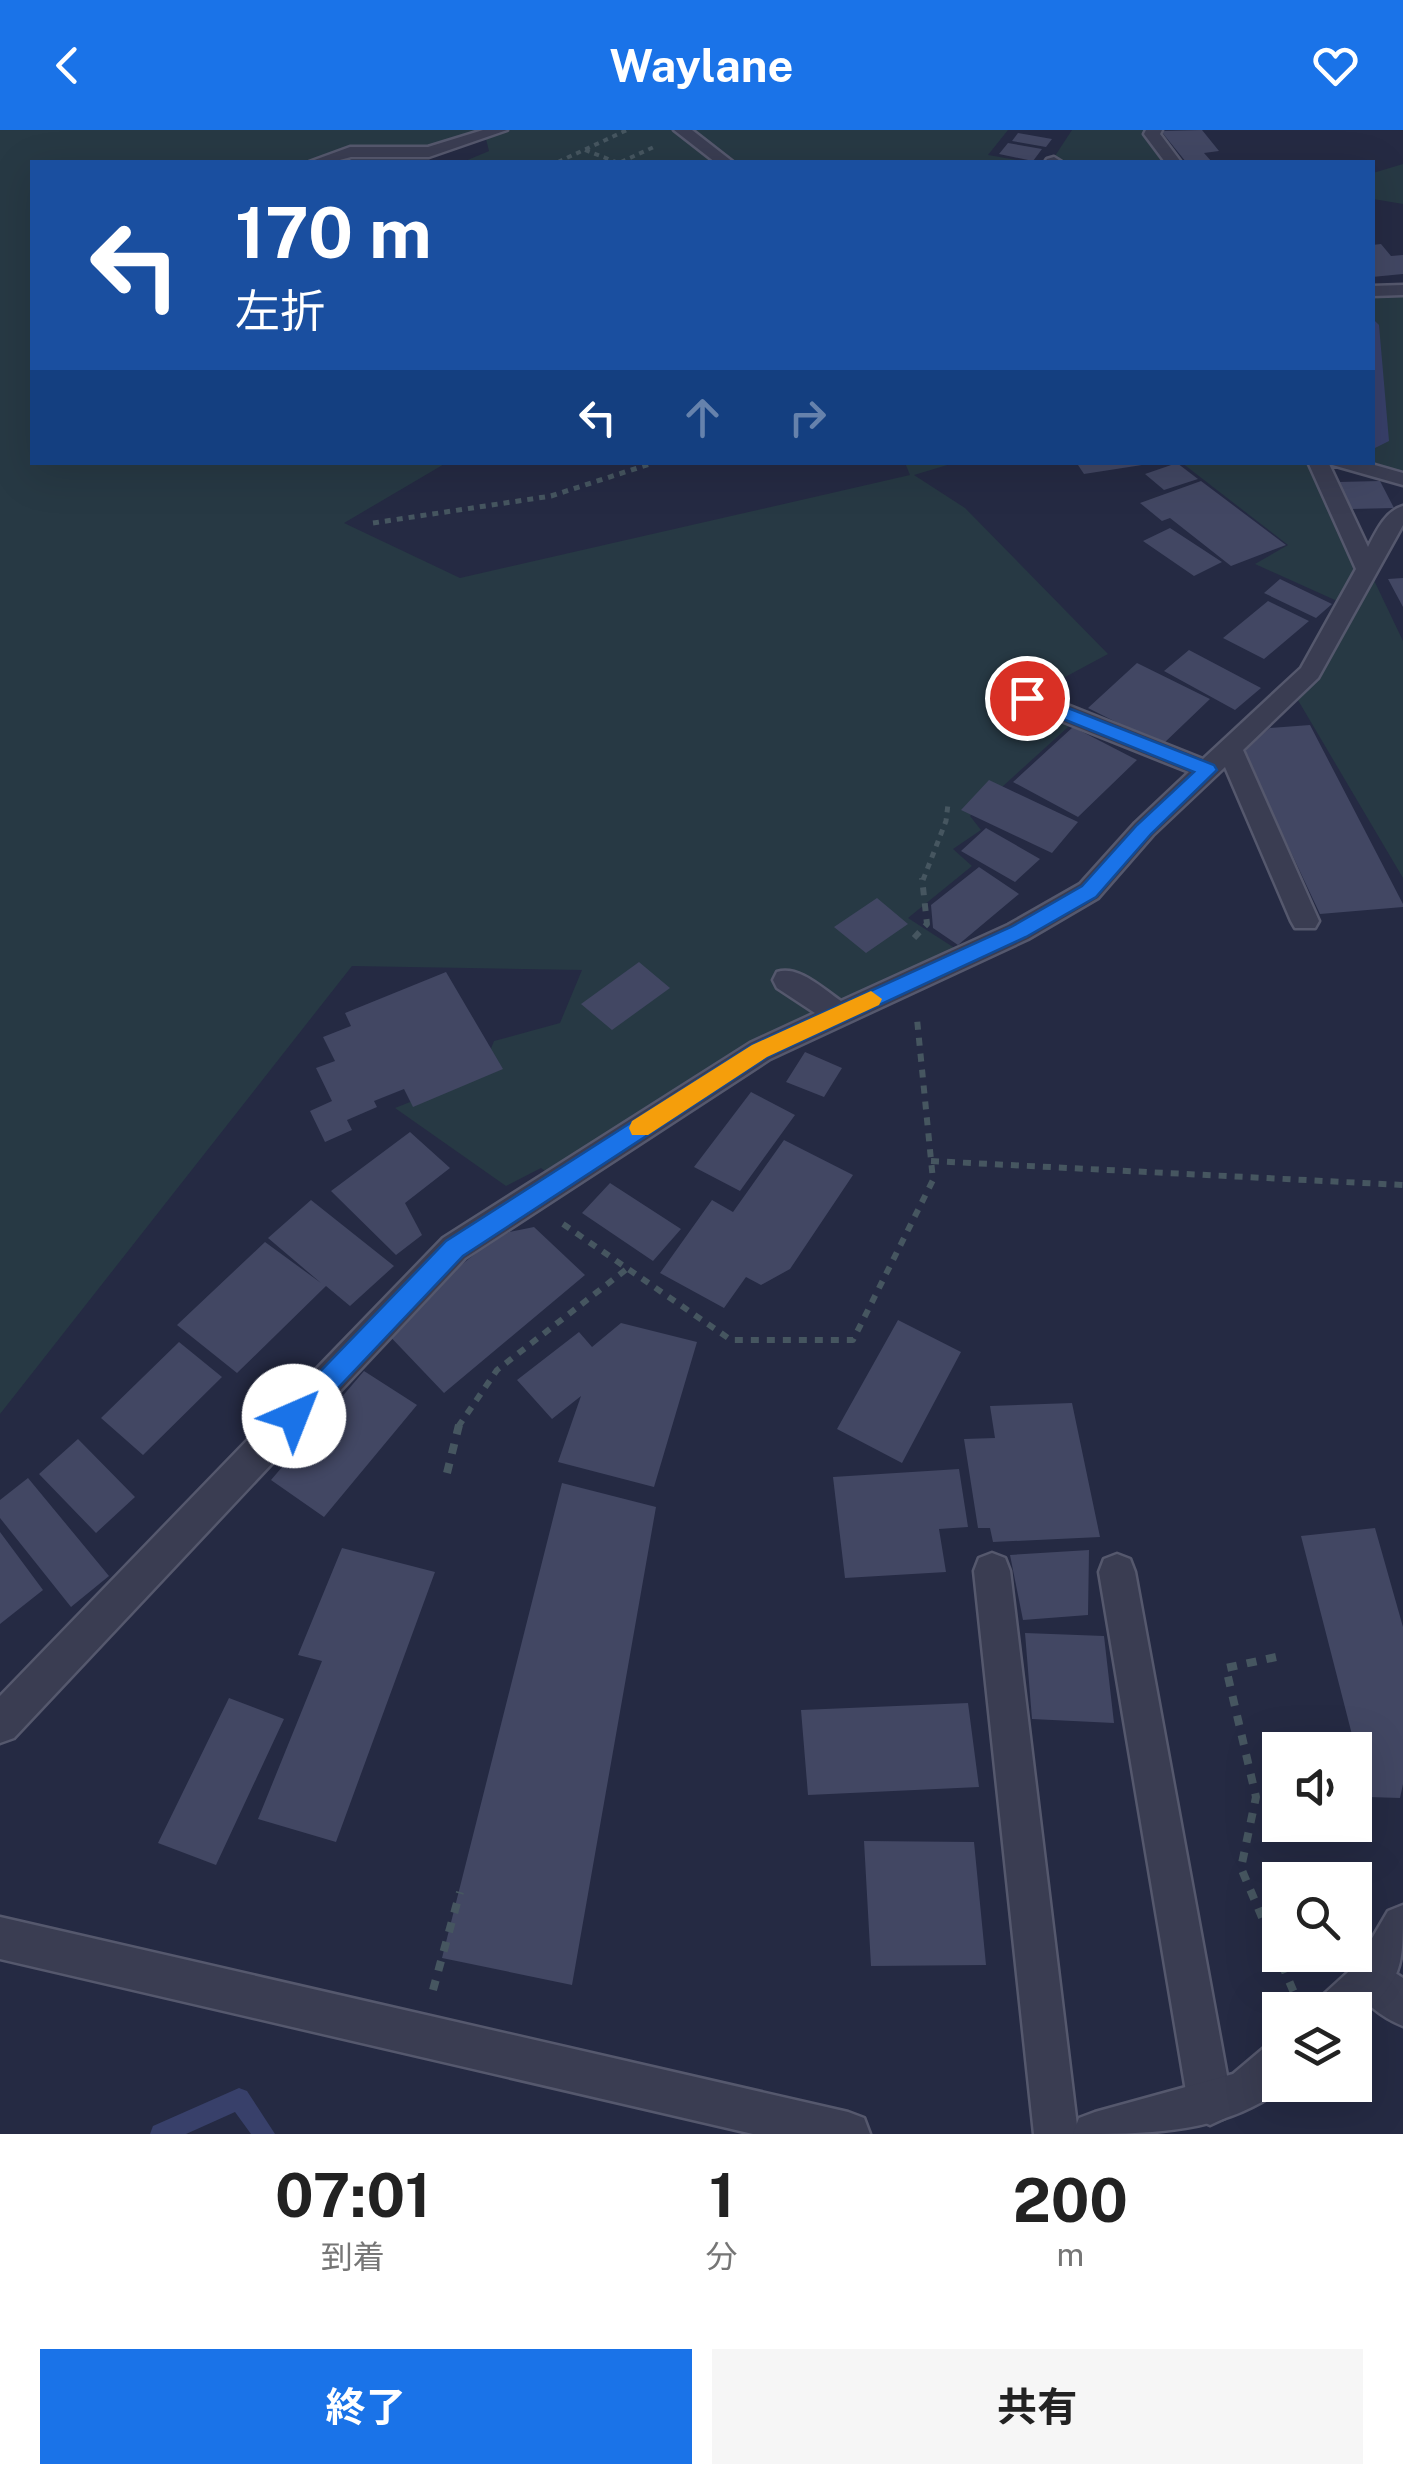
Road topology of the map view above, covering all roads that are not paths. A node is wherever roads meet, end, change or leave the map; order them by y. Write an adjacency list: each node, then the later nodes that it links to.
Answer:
1 (499, 130): 4 (street)
2 (682, 130): 5 (street)
3 (1154, 130): 6 (street)
4 (324, 160)
5 (722, 160)
6 (1172, 160)
7 (1403, 290): 8 (street)
8 (1375, 291)
9 (1319, 465): 13 (street)
10 (1349, 465): 11 (street)
11 (1403, 480)
12 (1403, 512): 13 (street)
13 (1366, 569): 15 (street)
14 (1027, 698): 16 (street)
15 (1230, 749): 16 (street); 17 (street)
16 (1207, 770): 19 (street)
17 (1305, 921)
18 (787, 980): 19 (street)
19 (839, 1014): 22 (street)
20 (992, 1570): 29 (street)
21 (1117, 1572): 27 (street)
22 (0, 1724)
23 (1403, 1926): 25 (street)
24 (0, 1938): 28 (street)
25 (1388, 1992)
26 (1262, 2078): 27 (street)
27 (1210, 2103): 30 (street)
28 (848, 2134)
29 (1056, 2134)
30 (1095, 2134)

